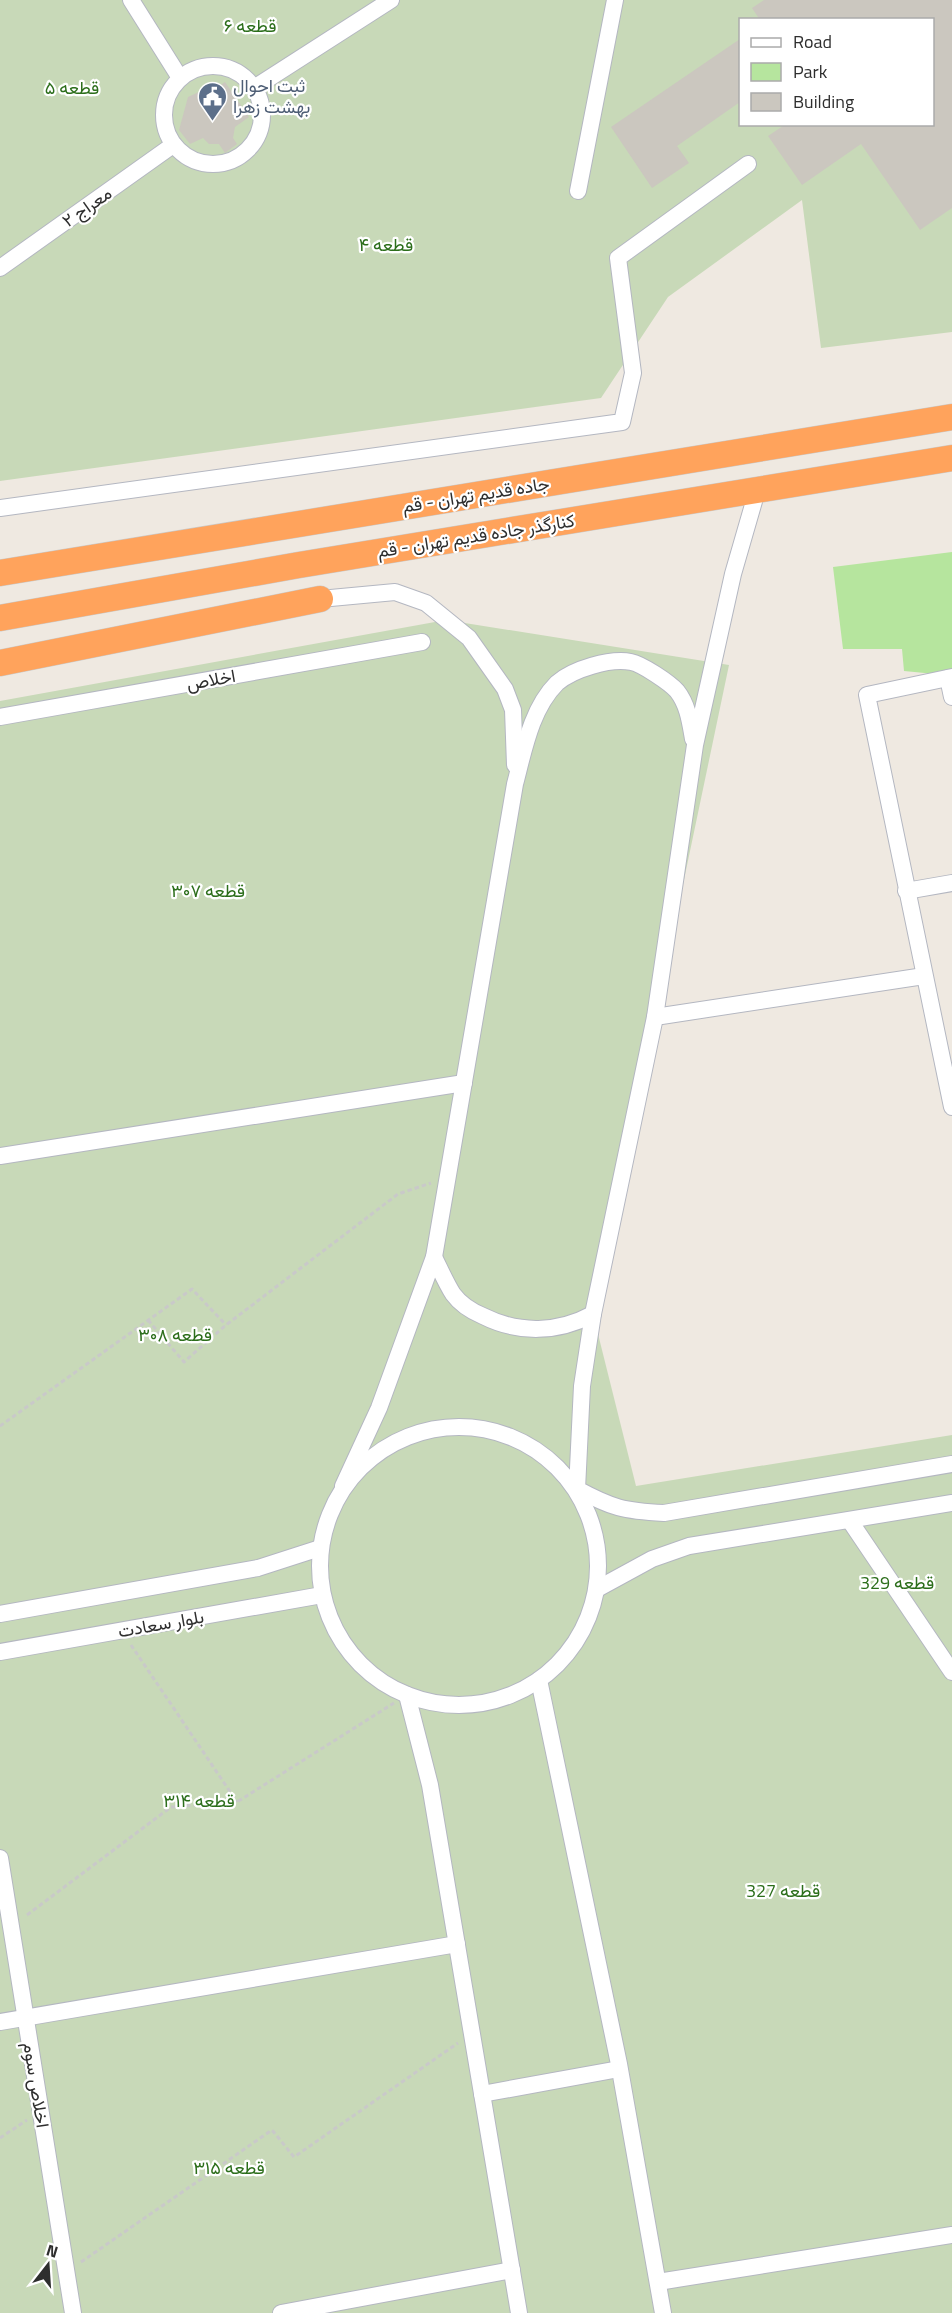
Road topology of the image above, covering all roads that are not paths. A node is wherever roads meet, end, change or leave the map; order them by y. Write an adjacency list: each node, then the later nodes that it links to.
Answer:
1 (131, 0): 4 (street)
2 (391, 0): 5 (street)
3 (615, 0): 8 (street)
4 (180, 78): 5 (street); 6 (street)
5 (254, 88): 6 (street)
6 (173, 145): 9 (street, معراج ۲)
7 (748, 164): 13 (street)
8 (578, 190)
9 (0, 268)
10 (952, 417): 14 (highway, جاده قدیم تهران - قم)
11 (947, 464): 12 (highway, کنارگذر جاده قدیم تهران - قم)
12 (757, 491): 16 (highway, کنارگذر جاده قدیم تهران - قم); 22 (street)
13 (0, 508)
14 (0, 573)
15 (320, 599): 18 (highway); 23 (street)
16 (0, 618)
17 (422, 642): 21 (street, اخلاص)
18 (0, 663)
19 (950, 677): 20 (street); 25 (street)
20 (952, 697)
21 (0, 717)
22 (695, 745): 23 (street); 27 (street)
23 (515, 784): 29 (street)
24 (952, 883): 25 (street)
25 (906, 891): 26 (street)
26 (924, 976): 27 (street); 28 (street)
27 (656, 1017): 33 (street)
28 (946, 1049): 30 (street)
29 (464, 1083): 31 (street); 32 (street)
30 (952, 1107)
31 (0, 1156)
32 (434, 1257): 33 (street); 35 (street)
33 (593, 1314): 36 (street)
34 (952, 1464): 36 (street)
35 (343, 1486): 36 (street); 39 (street)
36 (577, 1489): 40 (street)
37 (952, 1503): 38 (street)
38 (850, 1521): 40 (street); 44 (street)
39 (320, 1548): 41 (street); 42 (street)
40 (597, 1589): 45 (street)
41 (322, 1595): 43 (street, بلوار سعادت); 46 (street)
42 (0, 1614)
43 (0, 1652)
44 (952, 1672)
45 (539, 1680): 46 (street); 51 (street)
46 (407, 1695): 48 (street)
47 (0, 1858): 49 (street, اخلاص سوم)
48 (457, 1944): 49 (street); 52 (street)
49 (26, 2018): 50 (street); 56 (street, اخلاص سوم)
50 (0, 2022)
51 (619, 2069): 52 (street); 55 (street)
52 (482, 2094): 54 (street)
53 (952, 2235): 55 (street)
54 (512, 2270): 57 (street); 58 (street)
55 (658, 2282): 59 (street)
56 (73, 2313)
57 (281, 2313)
58 (519, 2313)
59 (663, 2313)

